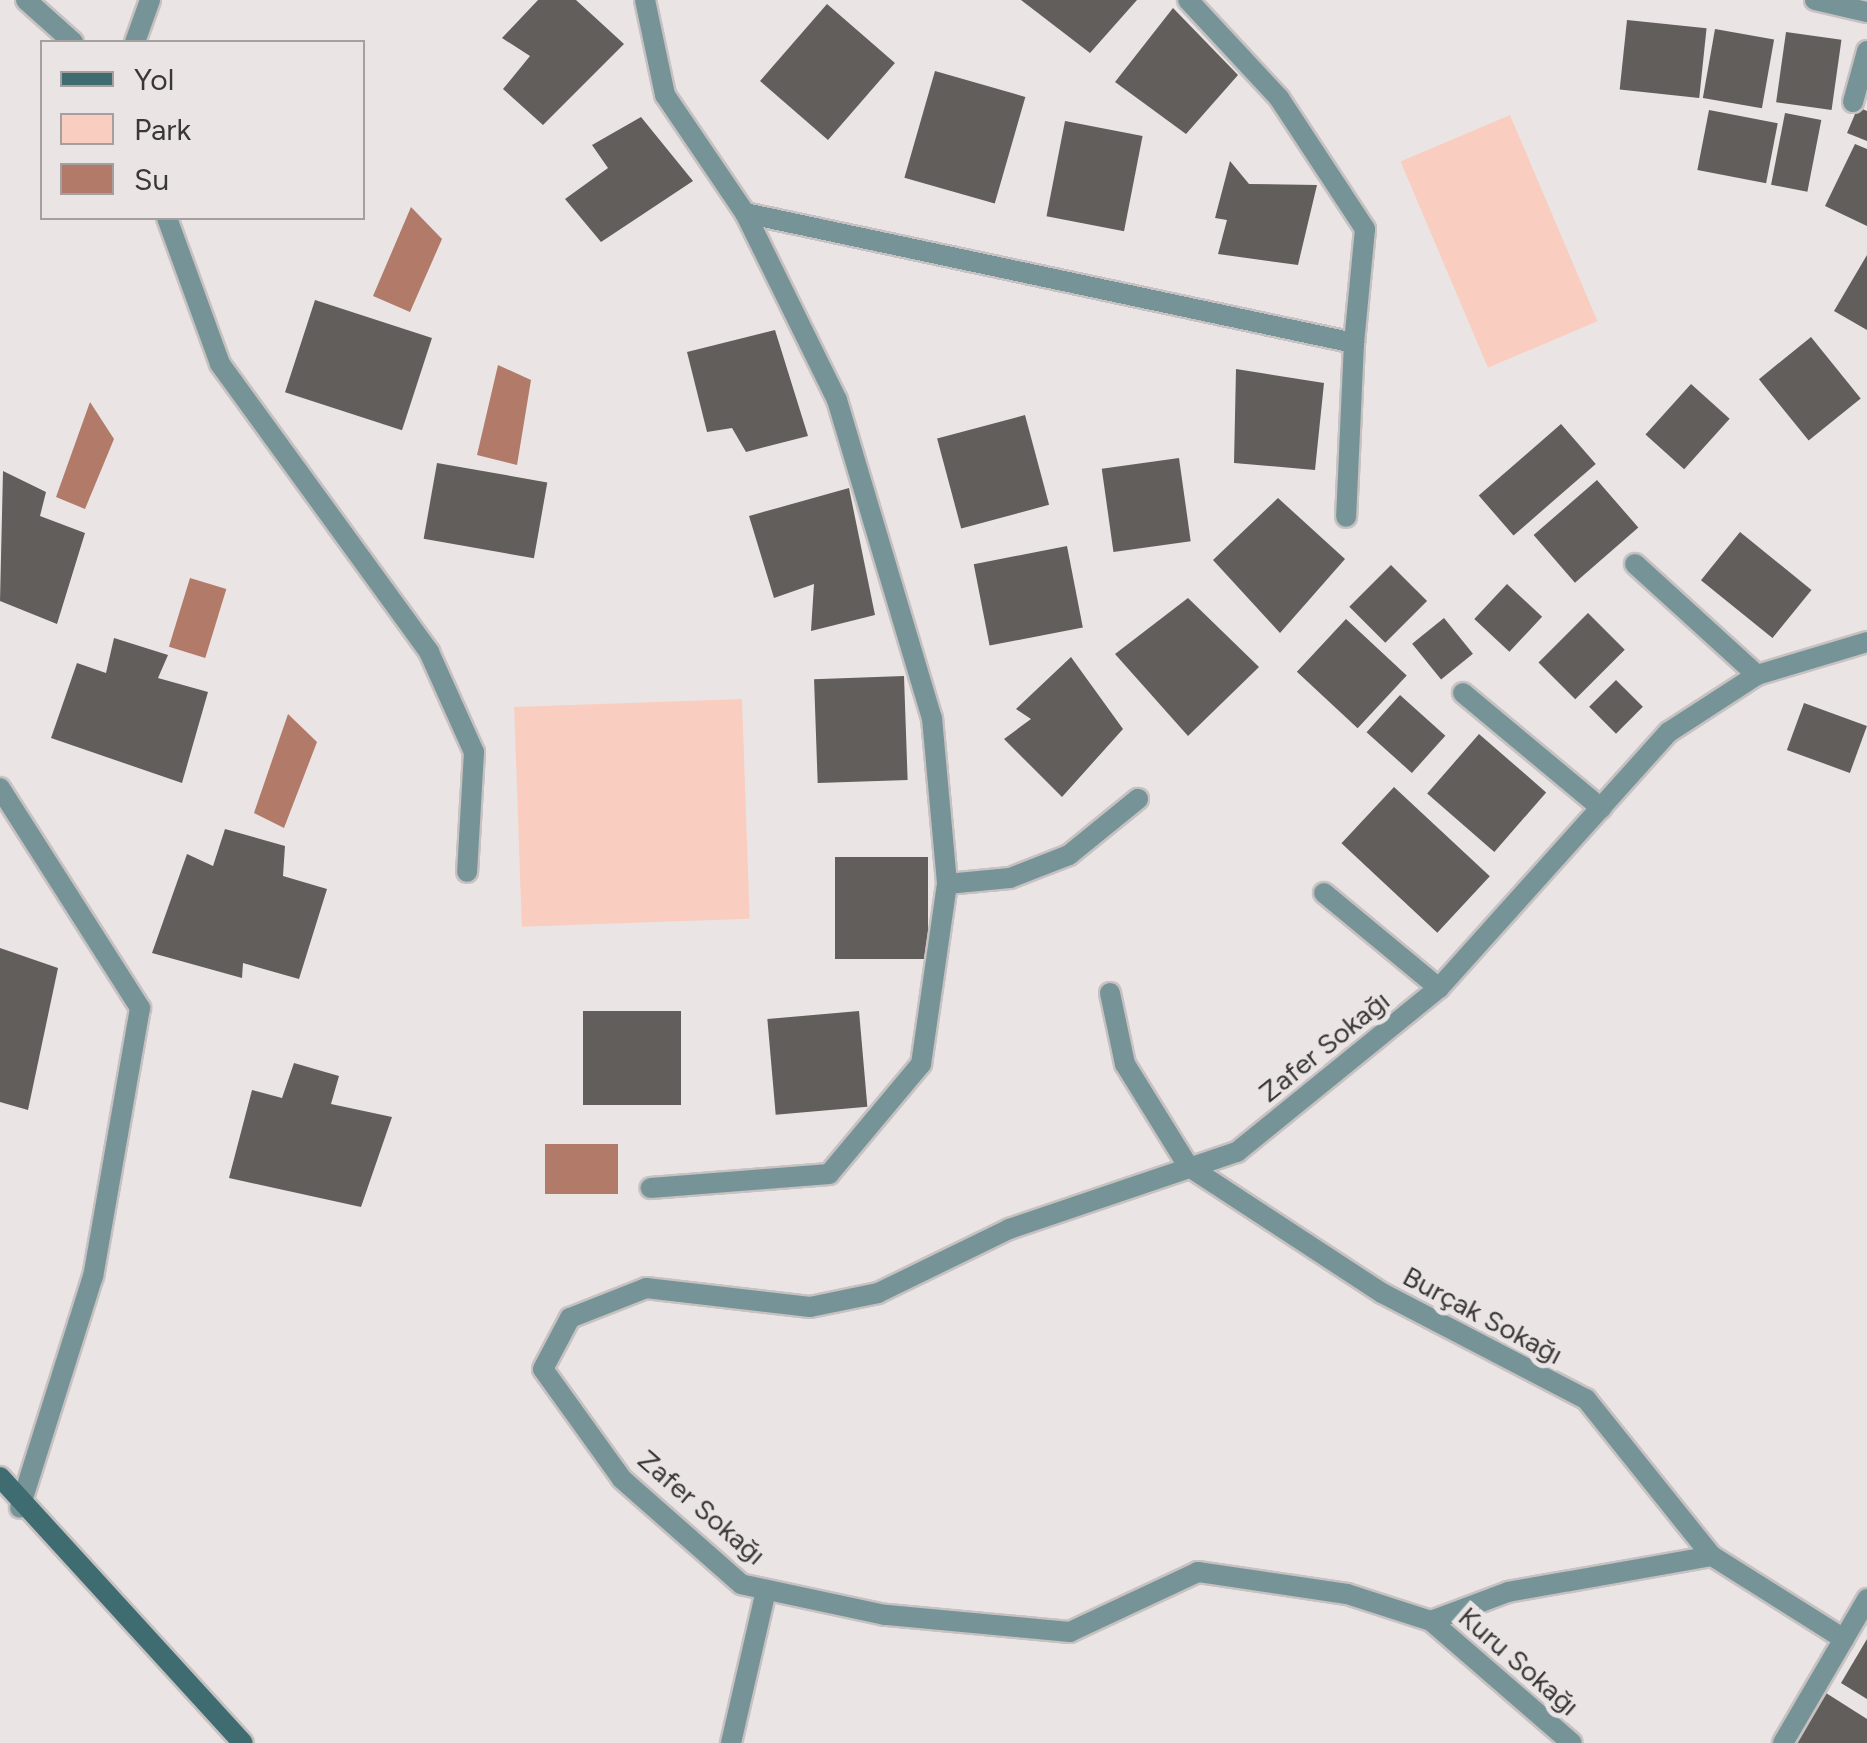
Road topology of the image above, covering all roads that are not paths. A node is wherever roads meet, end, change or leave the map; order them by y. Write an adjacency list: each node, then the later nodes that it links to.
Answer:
1 (26, 0): 7 (street)
2 (150, 0): 8 (street)
3 (645, 0): 11 (street)
4 (1188, 0): 13 (street)
5 (1815, 0): 6 (street)
6 (1867, 12)
7 (70, 40)
8 (136, 40)
9 (1867, 50): 10 (street)
10 (1853, 102)
11 (745, 213): 13 (street); 23 (street)
12 (169, 220): 22 (street)
13 (1354, 343): 14 (street)
14 (1346, 518)
15 (1635, 564): 17 (street)
16 (1867, 642): 17 (street, Zafer Sokağı)
17 (1757, 675): 21 (street, Zafer Sokağı)
18 (1463, 694): 21 (street)
19 (0, 788): 30 (street)
20 (1138, 798): 23 (street)
21 (1602, 808): 25 (street, Zafer Sokağı)
22 (466, 872)
23 (948, 884): 28 (street)
24 (1324, 893): 25 (street)
25 (1439, 988): 27 (street, Zafer Sokağı)
26 (1110, 993): 27 (street)
27 (1188, 1166): 31 (street, Burçak Sokağı); 32 (street, Zafer Sokağı)
28 (651, 1188)
29 (0, 1478): 30 (street)
30 (20, 1508): 36 (street)
31 (1712, 1556): 34 (street); 35 (street)
32 (766, 1590): 34 (street, Zafer Sokağı); 37 (street)
33 (1867, 1599): 35 (street)
34 (1431, 1621): 38 (street, Kuru Sokağı)
35 (1844, 1640): 39 (street)
36 (242, 1743)
37 (730, 1743)
38 (1572, 1743)
39 (1783, 1743)

